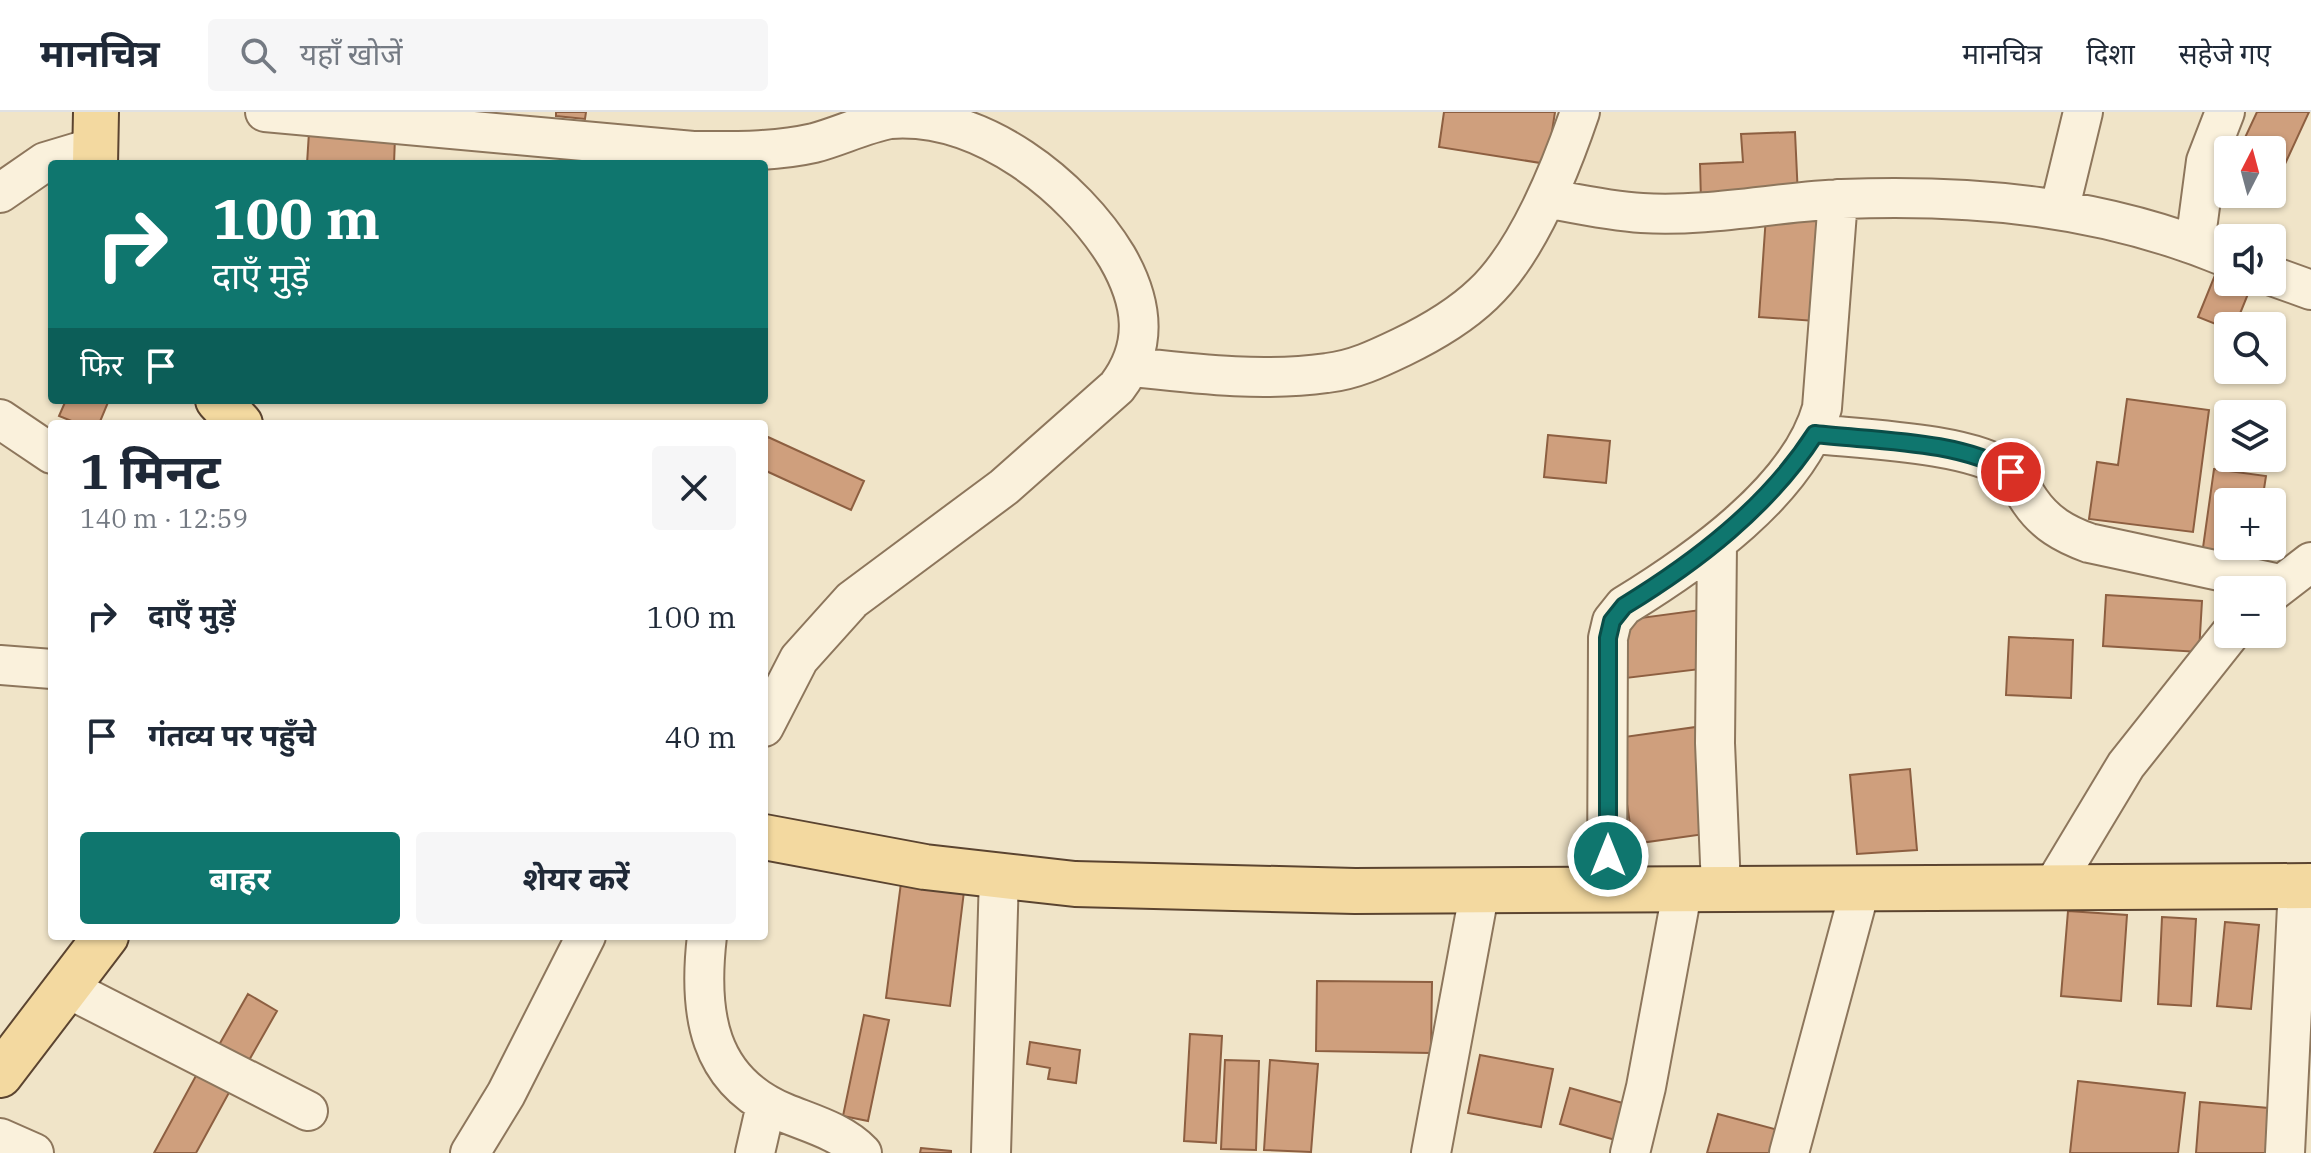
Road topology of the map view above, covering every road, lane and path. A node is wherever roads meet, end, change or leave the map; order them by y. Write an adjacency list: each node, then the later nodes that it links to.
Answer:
1 (1580, 112): 11 (street)
2 (2083, 112): 13 (street)
3 (2225, 112): 14 (street)
4 (273, 113): 6 (street)
5 (906, 115): 6 (street); 17 (street)
6 (594, 126)
7 (95, 141): 8 (street)
8 (50, 160)
9 (48, 161): 10 (street)
10 (0, 193)
11 (1546, 198): 12 (street); 17 (street)
12 (1838, 199): 13 (street); 21 (street)
13 (2060, 207): 14 (street)
14 (2211, 251)
15 (2286, 281): 16 (street)
16 (2311, 290)
17 (1132, 367): 30 (street)
18 (222, 404): 20 (main road)
19 (0, 419): 22 (street)
20 (236, 420)
21 (1815, 434): 23 (street); 25 (street)
22 (48, 451)
23 (1717, 543): 35 (street); 36 (street)
24 (2311, 562): 26 (street)
25 (2226, 576)
26 (2286, 581)
27 (2219, 648): 37 (street)
28 (0, 665): 29 (street)
29 (48, 669)
30 (768, 719)
31 (768, 838): 32 (main road)
32 (999, 875): 38 (main road); 51 (street)
33 (1861, 886): 36 (main road); 37 (main road); 54 (street)
34 (2304, 886): 37 (main road); 55 (street)
35 (1607, 887): 36 (main road); 38 (main road)
36 (1702, 887): 53 (street)
37 (2052, 888)
38 (1480, 889): 52 (street)
39 (103, 940): 42 (main road)
40 (584, 940): 48 (street)
41 (707, 940): 44 (street)
42 (65, 987): 43 (main road); 45 (street)
43 (0, 1075)
44 (766, 1105): 49 (street); 50 (street)
45 (308, 1111)
46 (0, 1138): 47 (street)
47 (34, 1153)
48 (470, 1153)
49 (755, 1153)
50 (862, 1153)
51 (991, 1153)
52 (1431, 1153)
53 (1630, 1153)
54 (1789, 1153)
55 (2285, 1153)

